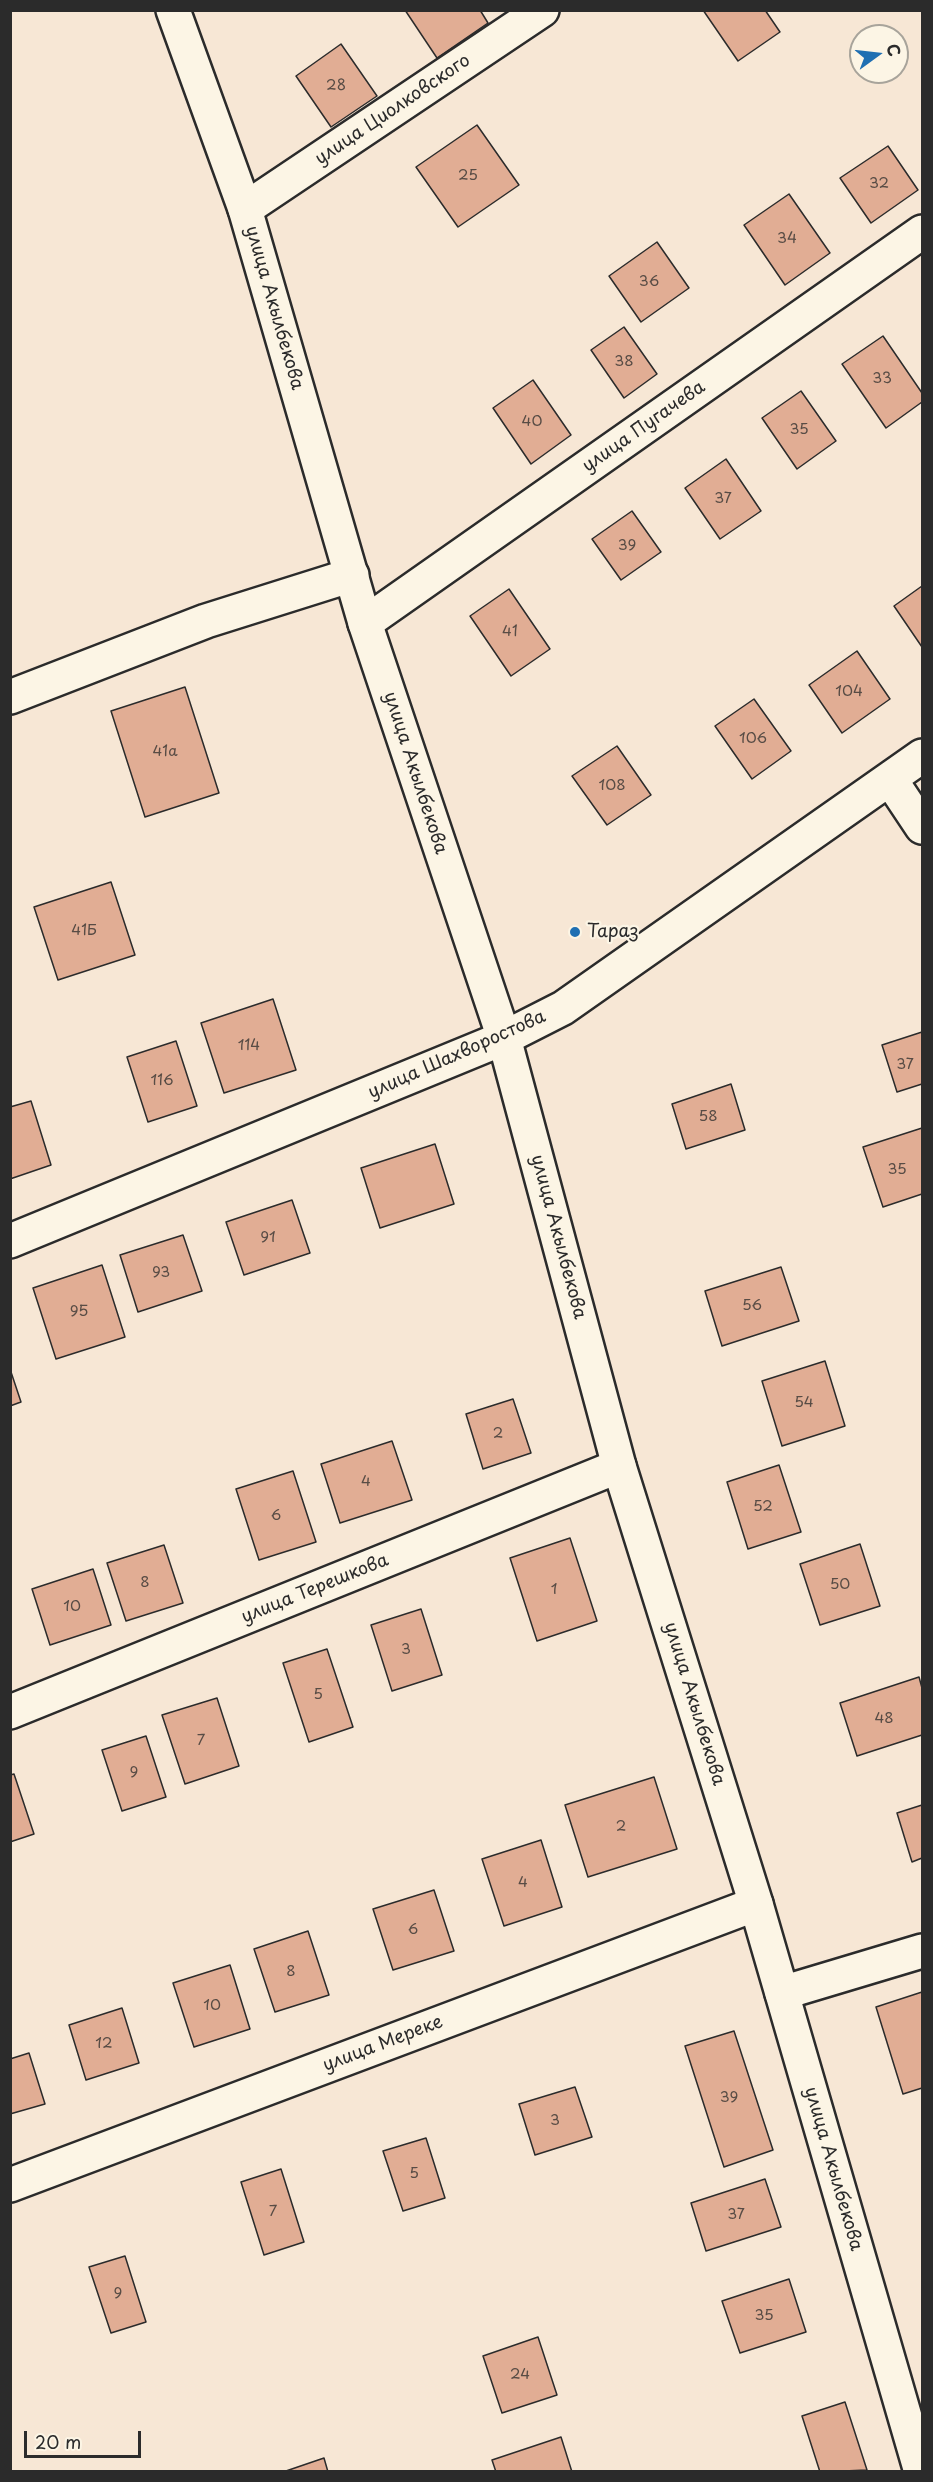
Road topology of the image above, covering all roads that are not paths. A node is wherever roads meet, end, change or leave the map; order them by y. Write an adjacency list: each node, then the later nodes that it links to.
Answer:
1 (172, 10): 3 (street, улица Акылбекова)
2 (542, 10): 3 (street, улица Циолковского)
3 (245, 209): 5 (street, улица Акылбекова)
4 (922, 232): 6 (street, улица Пугачева)
5 (352, 575): 6 (street, улица Акылбекова); 7 (street)
6 (365, 623): 11 (street, улица Акылбекова)
7 (10, 697)
8 (922, 756): 9 (street, улица Шахворостова)
9 (890, 779): 10 (street); 11 (street, улица Шахворостова)
10 (922, 826)
11 (504, 1038): 12 (street, улица Шахворостова); 13 (street, улица Акылбекова)
12 (10, 1241)
13 (619, 1466): 14 (street, улица Терешкова); 15 (street, улица Акылбекова)
14 (10, 1712)
15 (756, 1904): 17 (street, улица Акылбекова); 18 (street, улица Мереке)
16 (922, 1951): 17 (street)
17 (782, 1993): 19 (street, улица Акылбекова)
18 (10, 2185)
19 (921, 2472)

